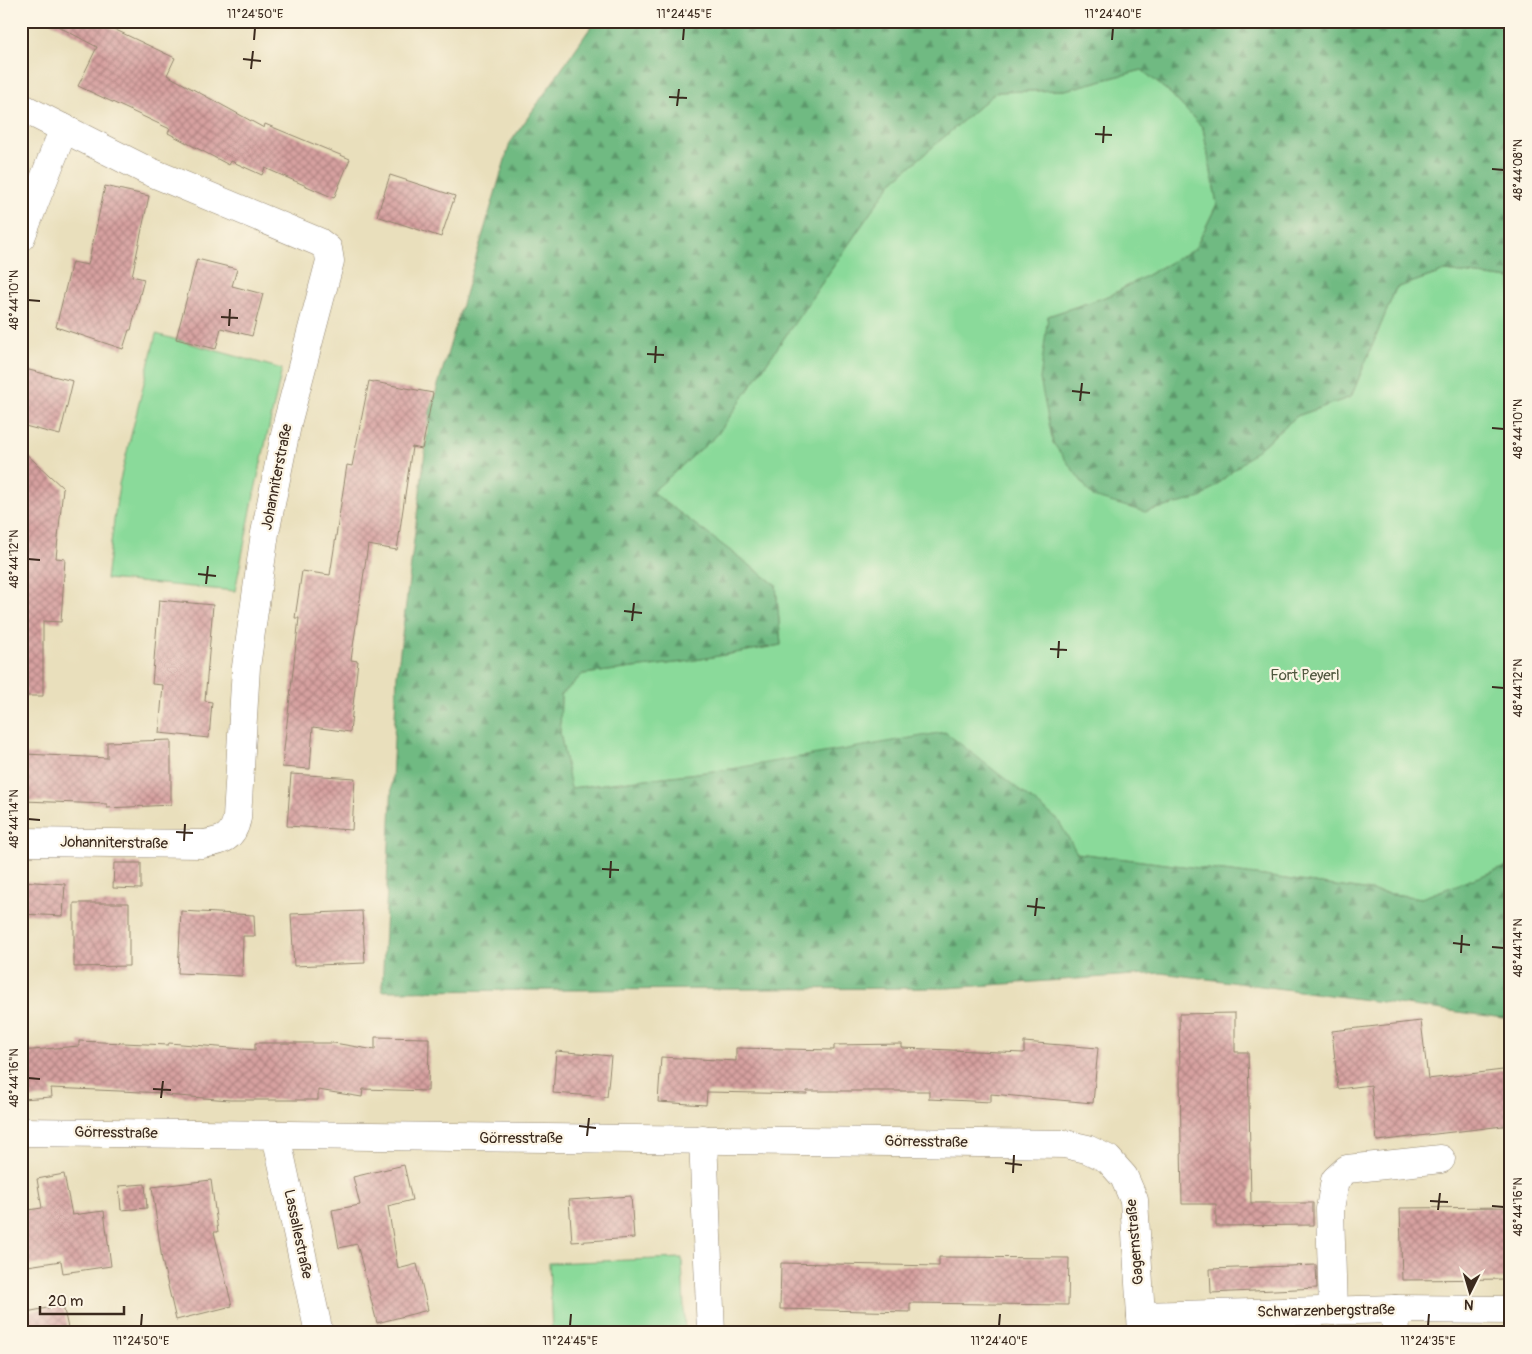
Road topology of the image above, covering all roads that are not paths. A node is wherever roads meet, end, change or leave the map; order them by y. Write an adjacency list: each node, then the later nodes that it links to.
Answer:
1 (21, 107): 2 (street, Johanniterstraße)
2 (64, 128): 3 (street); 4 (street, Johanniterstraße)
3 (21, 237)
4 (21, 842)
5 (21, 1132): 6 (street, Görresstraße)
6 (276, 1135): 7 (street, Görresstraße); 14 (street, Lassallestraße)
7 (703, 1139): 8 (street, Görresstraße); 15 (street)
8 (1108, 1159): 13 (street, Gagernstraße)
9 (1441, 1159): 11 (street)
10 (1511, 1310): 12 (street, Schwarzenbergstraße)
11 (1333, 1311): 12 (street, Schwarzenbergstraße); 13 (street, Schwarzenbergstraße)
12 (1395, 1321)
13 (1142, 1324)
14 (319, 1333)
15 (711, 1333)

